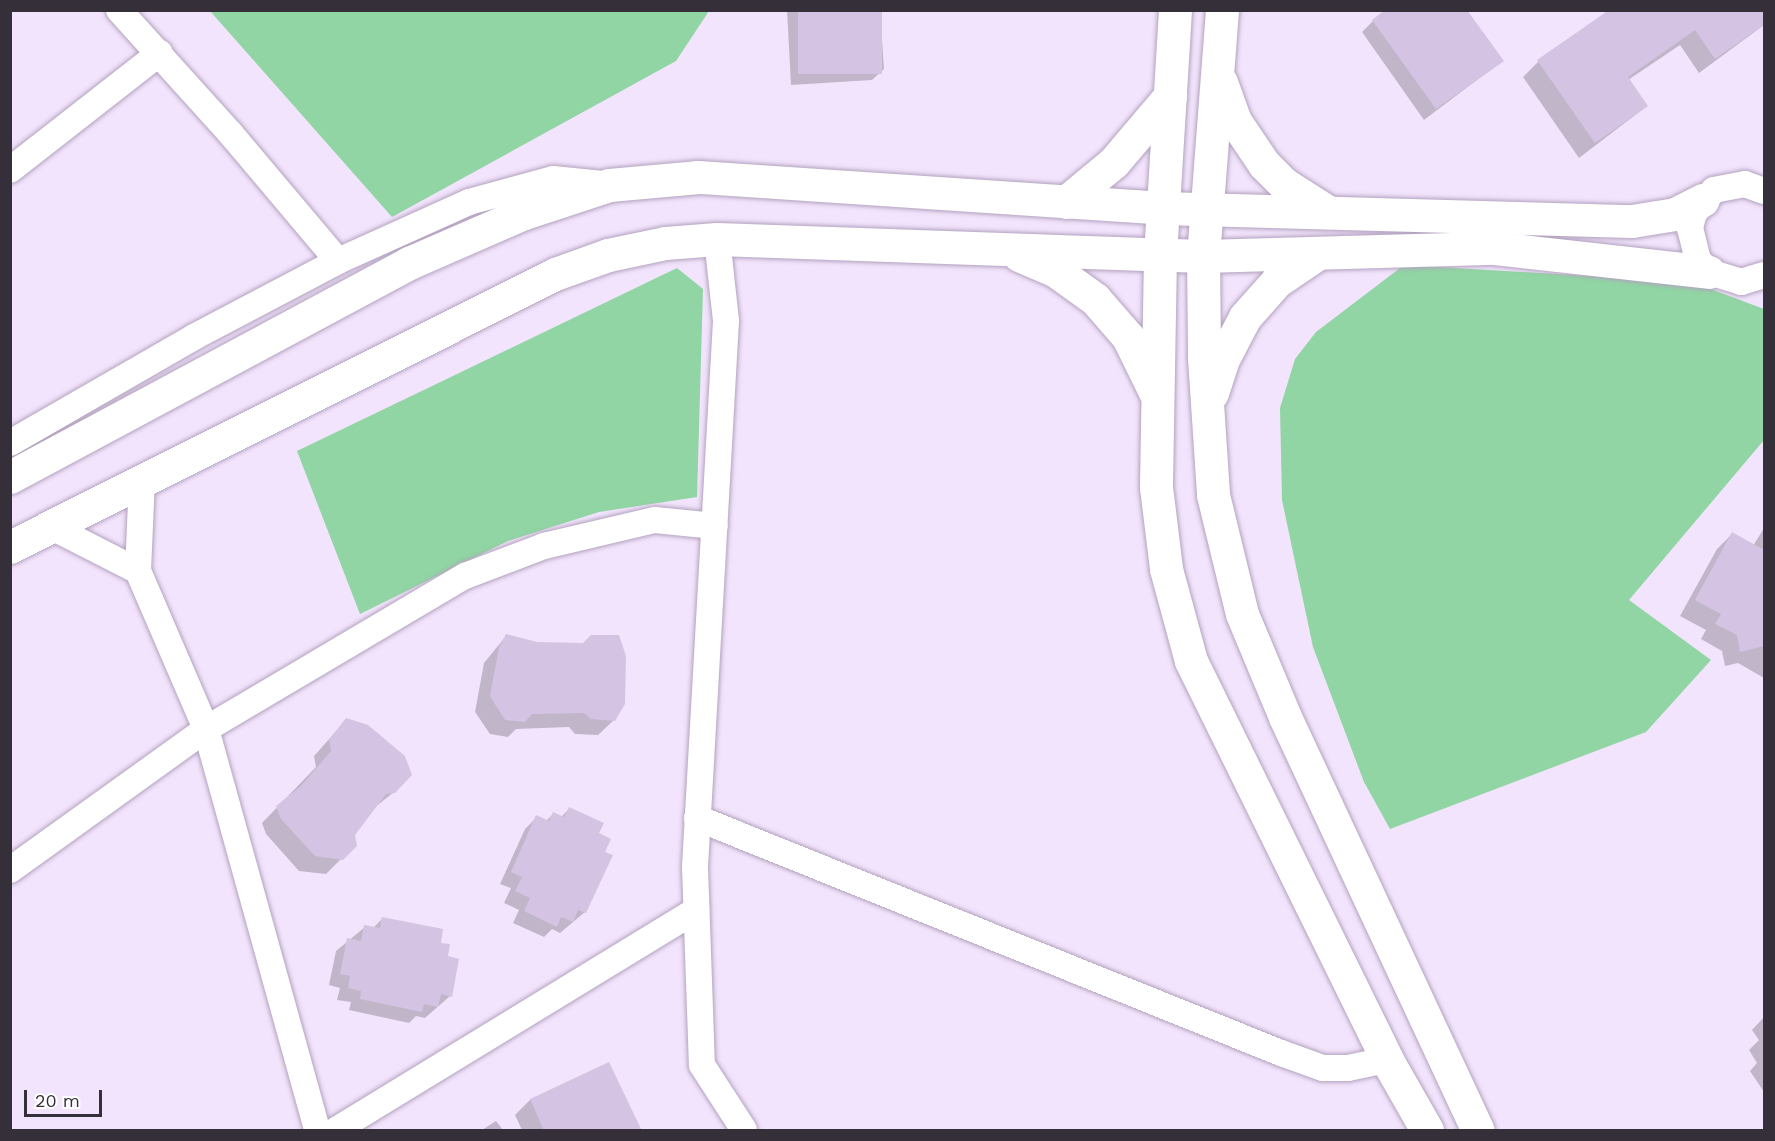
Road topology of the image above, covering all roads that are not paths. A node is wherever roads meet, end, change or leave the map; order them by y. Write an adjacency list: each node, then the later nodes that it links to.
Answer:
1 (119, 10): 4 (street)
2 (1175, 10): 6 (street)
3 (1222, 10): 5 (street)
4 (160, 53): 7 (street); 20 (street)
5 (1217, 70): 13 (street); 14 (street)
6 (1170, 96): 11 (street); 12 (street)
7 (10, 170)
8 (609, 185): 11 (street); 20 (street); 26 (street)
9 (1763, 185): 10 (street)
10 (1703, 200): 14 (street); 21 (street)
11 (1066, 202): 12 (street)
12 (1162, 208): 13 (street); 18 (street)
13 (1206, 210): 14 (street); 19 (street)
14 (1332, 214)
15 (717, 239): 16 (street); 27 (street); 28 (street)
16 (988, 247): 18 (street); 23 (street)
17 (1317, 254): 19 (street); 21 (street); 24 (street)
18 (1160, 255): 19 (street); 23 (street)
19 (1203, 256): 24 (street)
20 (338, 261): 25 (street)
21 (1709, 272): 22 (street)
22 (1764, 274)
23 (1159, 405): 36 (street)
24 (1208, 427): 41 (street)
25 (10, 443)
26 (10, 477)
27 (142, 479): 29 (street); 31 (street)
28 (714, 525): 32 (street); 33 (street)
29 (50, 526): 30 (street); 31 (street)
30 (10, 548)
31 (138, 570): 32 (street)
32 (206, 729): 34 (street); 37 (street)
33 (698, 818): 35 (street); 36 (street)
34 (10, 870)
35 (696, 910): 38 (street); 39 (street)
36 (1387, 1060): 40 (street)
37 (317, 1131)
38 (336, 1131)
39 (744, 1131)
40 (1427, 1131)
41 (1478, 1131)

